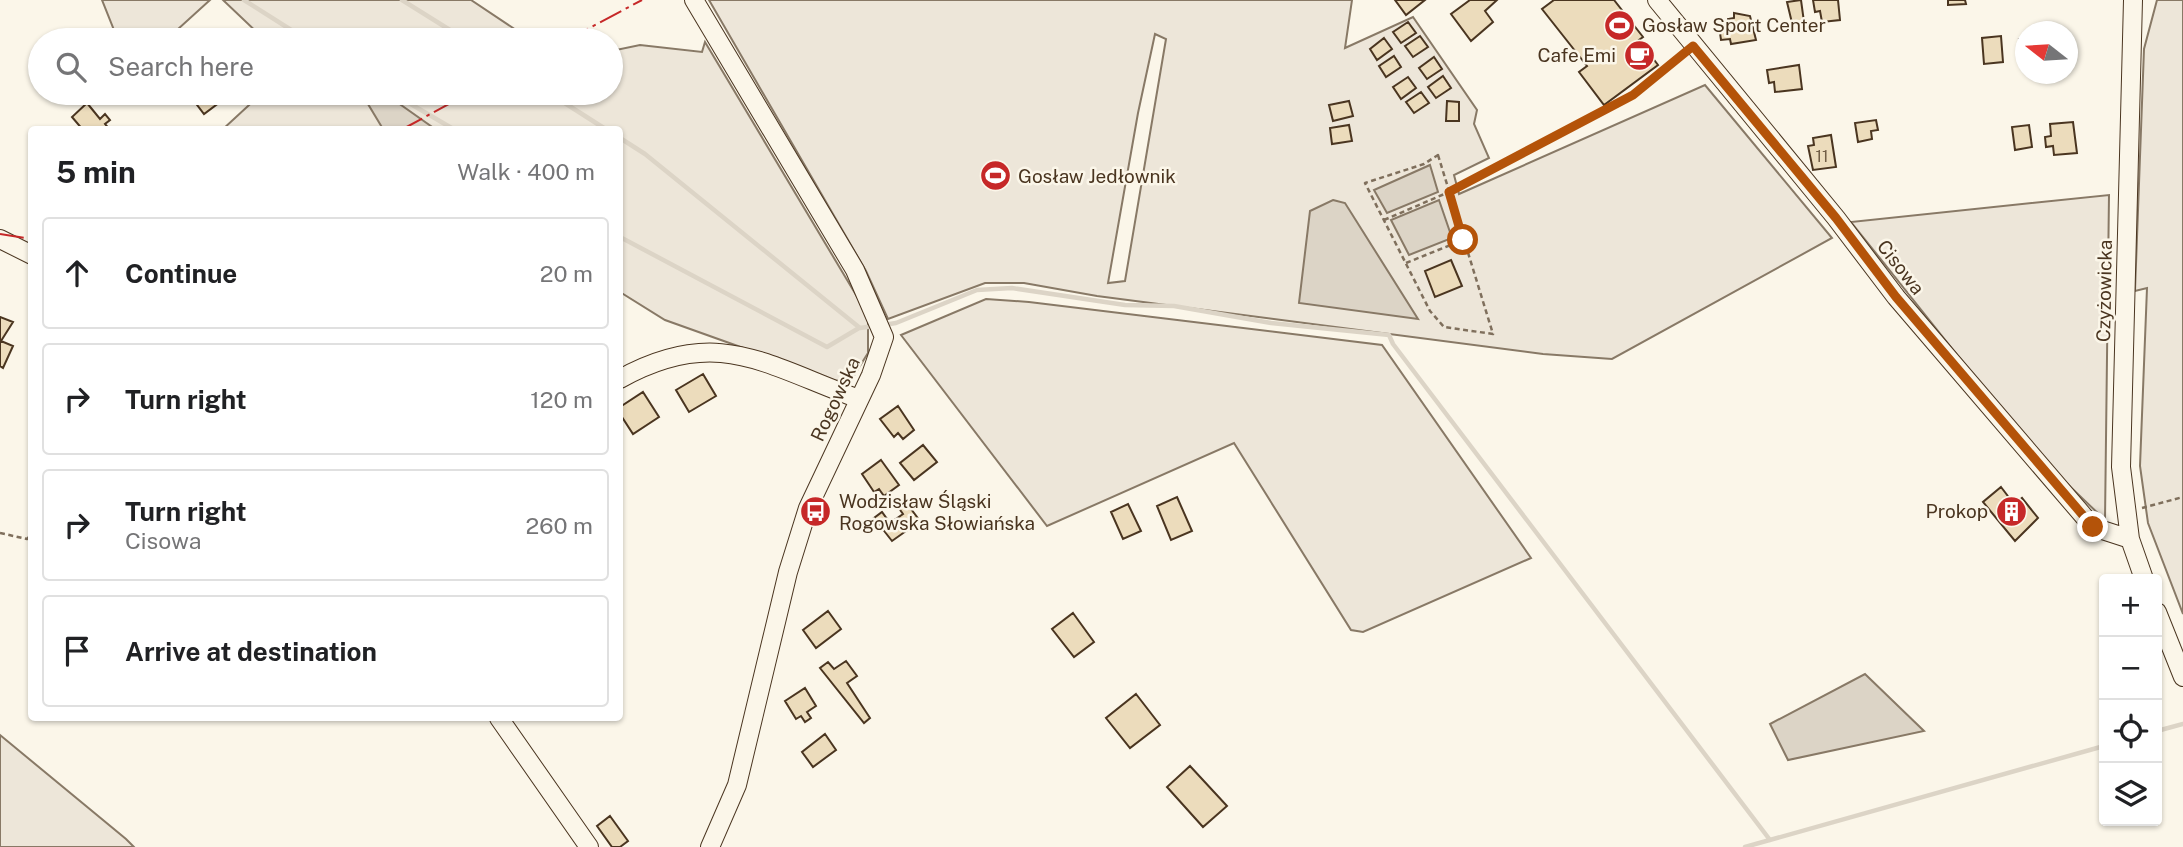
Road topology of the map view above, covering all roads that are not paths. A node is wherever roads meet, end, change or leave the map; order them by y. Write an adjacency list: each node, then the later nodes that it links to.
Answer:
1 (694, 0): 7 (street, Rogowska)
2 (1657, 0): 8 (street, Cisowa)
3 (2133, 0): 8 (street, Czyżowicka)
4 (0, 239): 5 (street)
5 (28, 253)
6 (623, 378): 7 (street)
7 (859, 399): 14 (street, Rogowska)
8 (2130, 539): 9 (street, Czyżowicka)
9 (2142, 574)
10 (2162, 624): 11 (street)
11 (2183, 677)
12 (501, 721): 13 (street)
13 (589, 847)
14 (710, 847)

